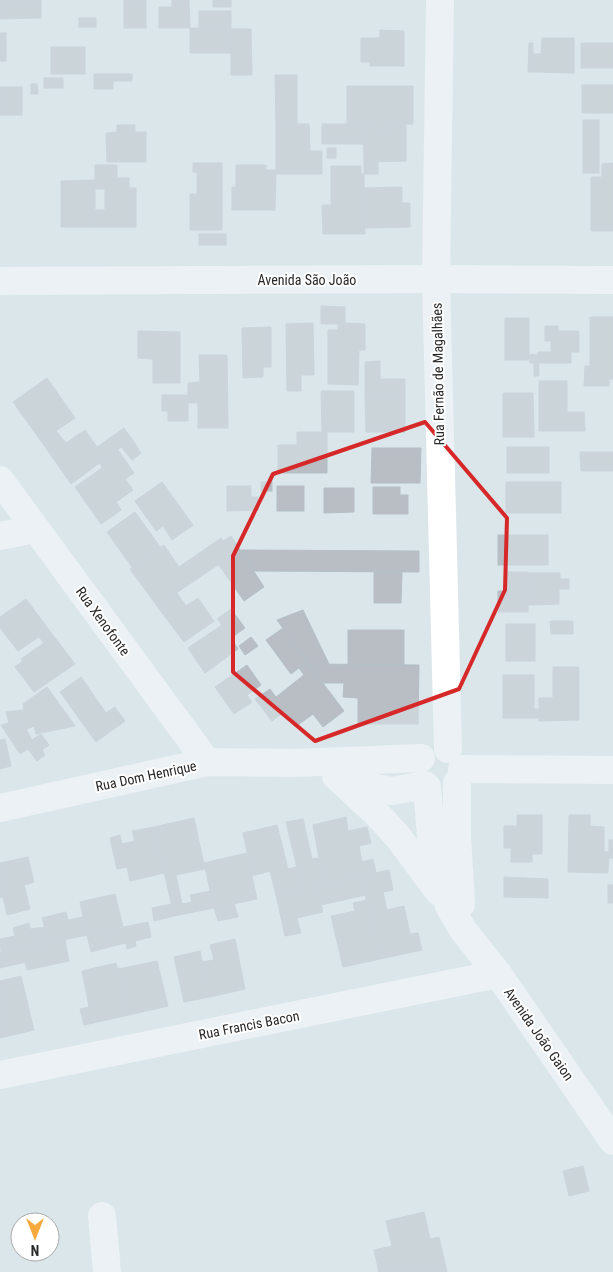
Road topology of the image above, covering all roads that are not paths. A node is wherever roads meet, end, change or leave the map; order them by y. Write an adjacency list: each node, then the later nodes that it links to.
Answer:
1 (440, 0): 2 (street, Rua Fernão de Magalhães)
2 (436, 279): 3 (street, Avenida São João); 4 (street, Avenida São João); 11 (street, Rua Fernão de Magalhães)
3 (613, 280)
4 (0, 281)
5 (0, 480): 6 (street, Rua Xenofonte)
6 (35, 529): 7 (street); 9 (street, Rua Xenofonte)
7 (0, 536)
8 (421, 758): 10 (street, Rua Dom Henrique); 11 (street); 14 (street)
9 (207, 762): 10 (street, Rua Dom Henrique); 15 (street, Rua Dom Henrique)
10 (294, 763): 13 (street, Rua Dom Henrique)
11 (456, 767): 12 (street); 14 (street); 17 (street)
12 (613, 770)
13 (336, 776): 14 (street, Rua Dom Henrique); 16 (street)
14 (426, 786): 16 (street, Avenida João Gaion)
15 (0, 808)
16 (450, 906): 17 (street, Avenida João Gaion)
17 (462, 930): 18 (street, Avenida João Gaion)
18 (498, 974): 19 (street, Rua Francis Bacon); 20 (street, Avenida João Gaion)
19 (0, 1075)
20 (613, 1141)
21 (102, 1216): 22 (street)
22 (107, 1272)

